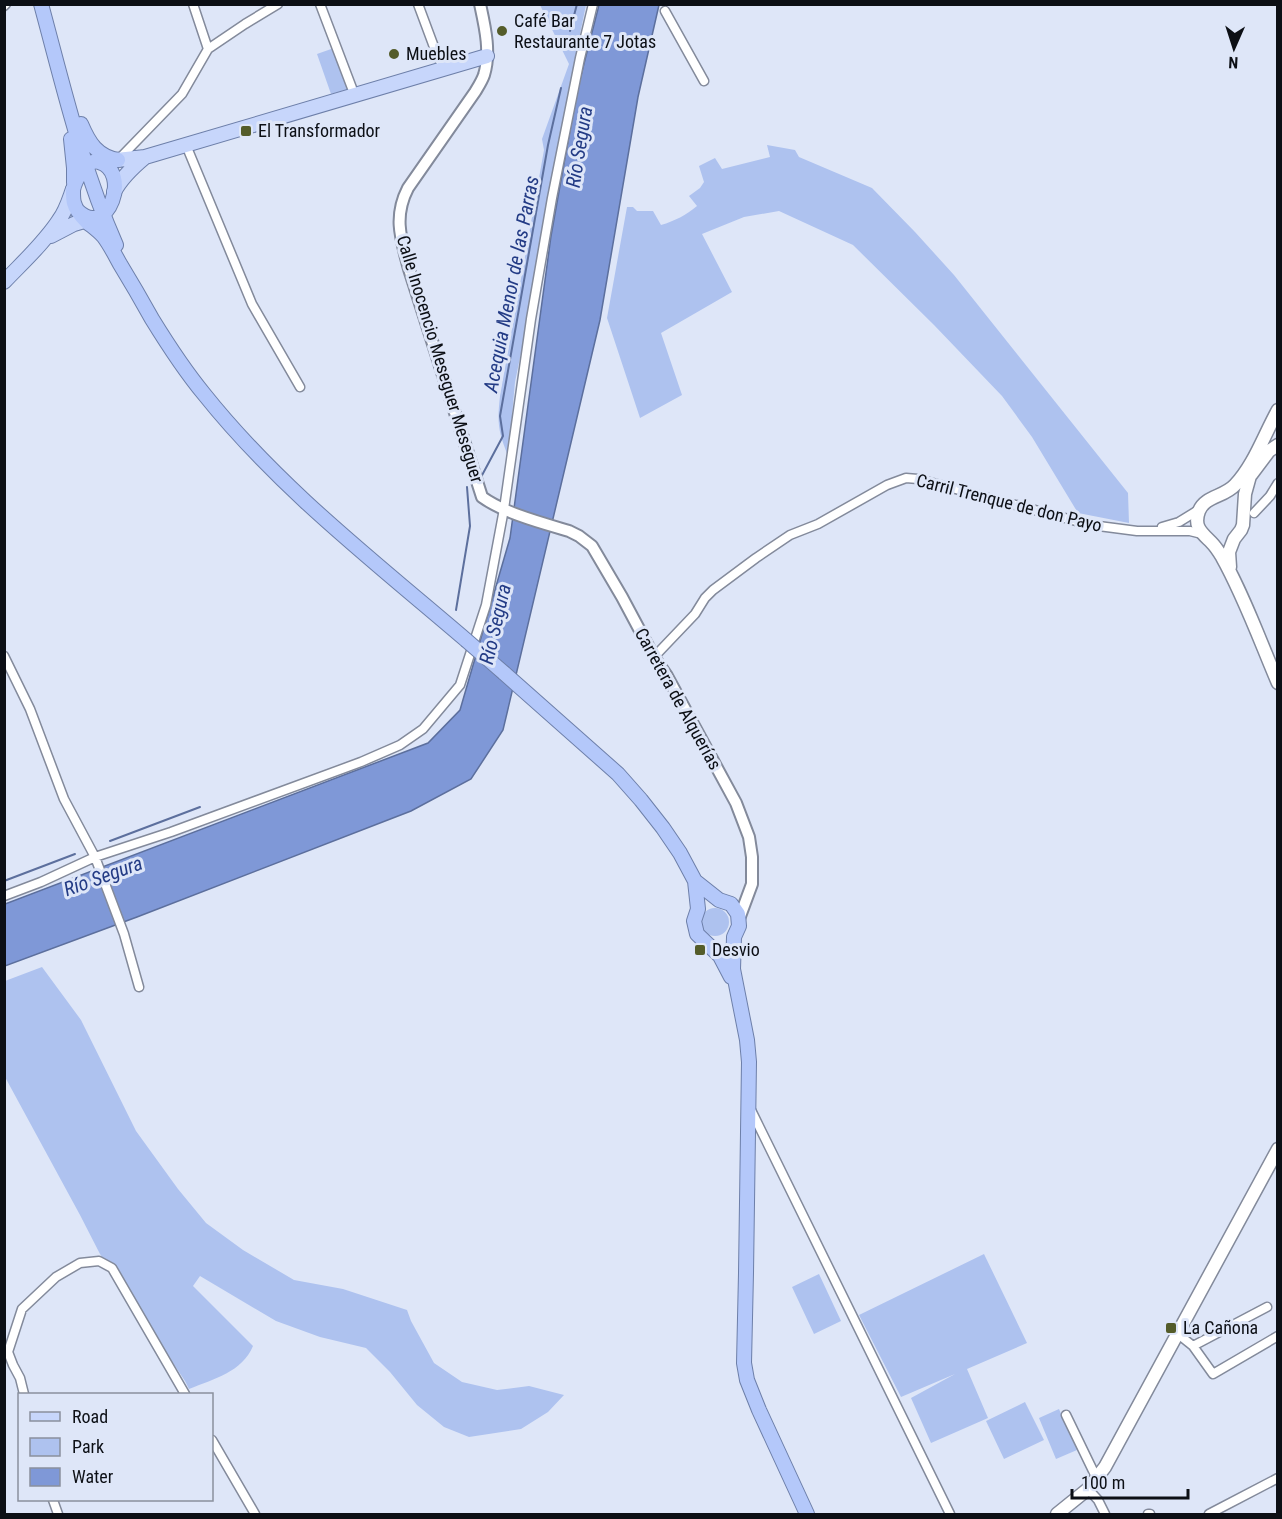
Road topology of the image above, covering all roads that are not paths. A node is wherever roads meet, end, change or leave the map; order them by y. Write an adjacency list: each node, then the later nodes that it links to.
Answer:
1 (41, 4): 11 (highway)
2 (193, 4): 9 (street)
3 (278, 4): 9 (street)
4 (320, 4): 14 (street)
5 (418, 4): 12 (street)
6 (480, 4): 10 (street, Calle Inocencio Meseguer Meseguer)
7 (592, 4): 32 (street)
8 (665, 11): 13 (street)
9 (208, 49): 17 (street)
10 (487, 56): 12 (main road); 32 (street, Calle Inocencio Meseguer Meseguer)
11 (58, 66): 17 (highway); 17 (highway); 18 (highway)
12 (444, 69): 14 (main road)
13 (704, 81)
14 (355, 96): 15 (main road)
15 (186, 146): 16 (main road); 24 (street)
16 (145, 158): 17 (main road); 19 (main road)
17 (102, 161): 18 (highway); 19 (highway); 20 (highway)
18 (73, 189): 20 (highway); 21 (main road)
19 (114, 192): 20 (highway); 23 (highway)
20 (88, 219): 21 (main road); 23 (highway)
21 (45, 240): 22 (main road)
22 (4, 282)
23 (148, 311): 44 (highway, bridge)
24 (300, 387)
25 (1278, 410): 28 (main road)
26 (1278, 428): 28 (main road); 29 (main road)
27 (1278, 445): 29 (main road)
28 (1254, 455): 31 (main road)
29 (1250, 476): 34 (main road)
30 (1278, 483): 34 (street)
31 (1218, 497): 33 (main road); 34 (main road)
32 (504, 509): 35 (street, Calle Inocencio Meseguer Meseguer); 43 (street)
33 (1200, 509): 36 (street); 37 (main road)
34 (1249, 513): 38 (main road)
35 (560, 528): 41 (street, Carretera de Alquerías)
36 (1137, 531): 37 (street); 41 (street, Carril Trenque de don Payo)
37 (1206, 537): 38 (main road); 39 (main road)
38 (1234, 539): 39 (main road)
39 (1230, 572): 42 (main road)
40 (4, 656): 43 (street)
41 (654, 657): 45 (street, Carretera de Alquerías)
42 (1278, 682)
43 (95, 857): 46 (street); 52 (street)
44 (695, 881): 47 (highway); 48 (highway)
45 (749, 893): 47 (street); 49 (street, Carretera de Alquerías)
46 (4, 896)
47 (723, 900): 48 (highway); 49 (highway)
48 (698, 909): 51 (highway)
49 (739, 919): 50 (highway)
50 (734, 937): 51 (highway); 53 (highway)
51 (708, 943): 53 (highway)
52 (140, 987)
53 (737, 993): 54 (highway)
54 (748, 1105): 68 (highway); 69 (street)
55 (1278, 1149): 57 (main road)
56 (1267, 1306): 59 (street)
57 (1178, 1334): 59 (street); 65 (main road)
58 (1278, 1336): 59 (street)
59 (1193, 1346)
60 (24, 1393): 61 (street)
61 (184, 1393)
62 (1066, 1415): 65 (street)
63 (213, 1442): 67 (street)
64 (1278, 1478): 66 (street)
65 (1093, 1484): 70 (main road); 71 (street)
66 (1222, 1511): 72 (street)
67 (255, 1515)
68 (807, 1515)
69 (950, 1515)
70 (1057, 1515)
71 (1105, 1515)
72 (1209, 1515)

